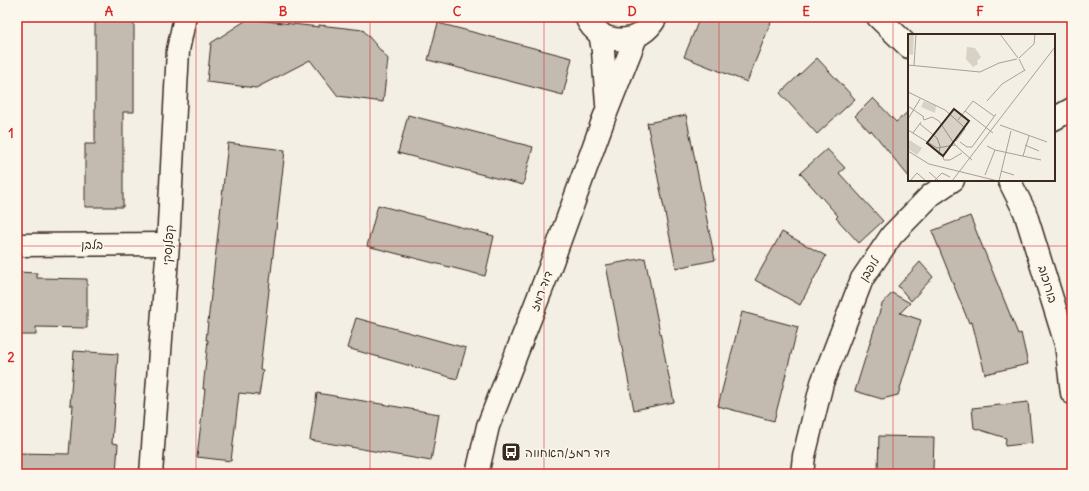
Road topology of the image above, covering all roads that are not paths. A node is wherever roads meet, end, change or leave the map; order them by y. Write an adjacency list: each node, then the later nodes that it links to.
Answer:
1 (185, 17): 12 (street, קפלנסקי)
2 (656, 17): 5 (street)
3 (878, 17): 6 (street)
4 (593, 25): 5 (street); 7 (street, דוד רמז)
5 (636, 36): 7 (street, דוד רמז)
6 (908, 46)
7 (608, 109): 16 (street, דוד רמז)
8 (1072, 109): 9 (street)
9 (1055, 118)
10 (951, 181): 17 (street, לופבן)
11 (1010, 181): 14 (street, בורוכוב)
12 (168, 244): 13 (street, בלבן); 15 (street, קפלנסקי)
13 (17, 245)
14 (1072, 393)
15 (151, 474)
16 (477, 474)
17 (802, 474)

